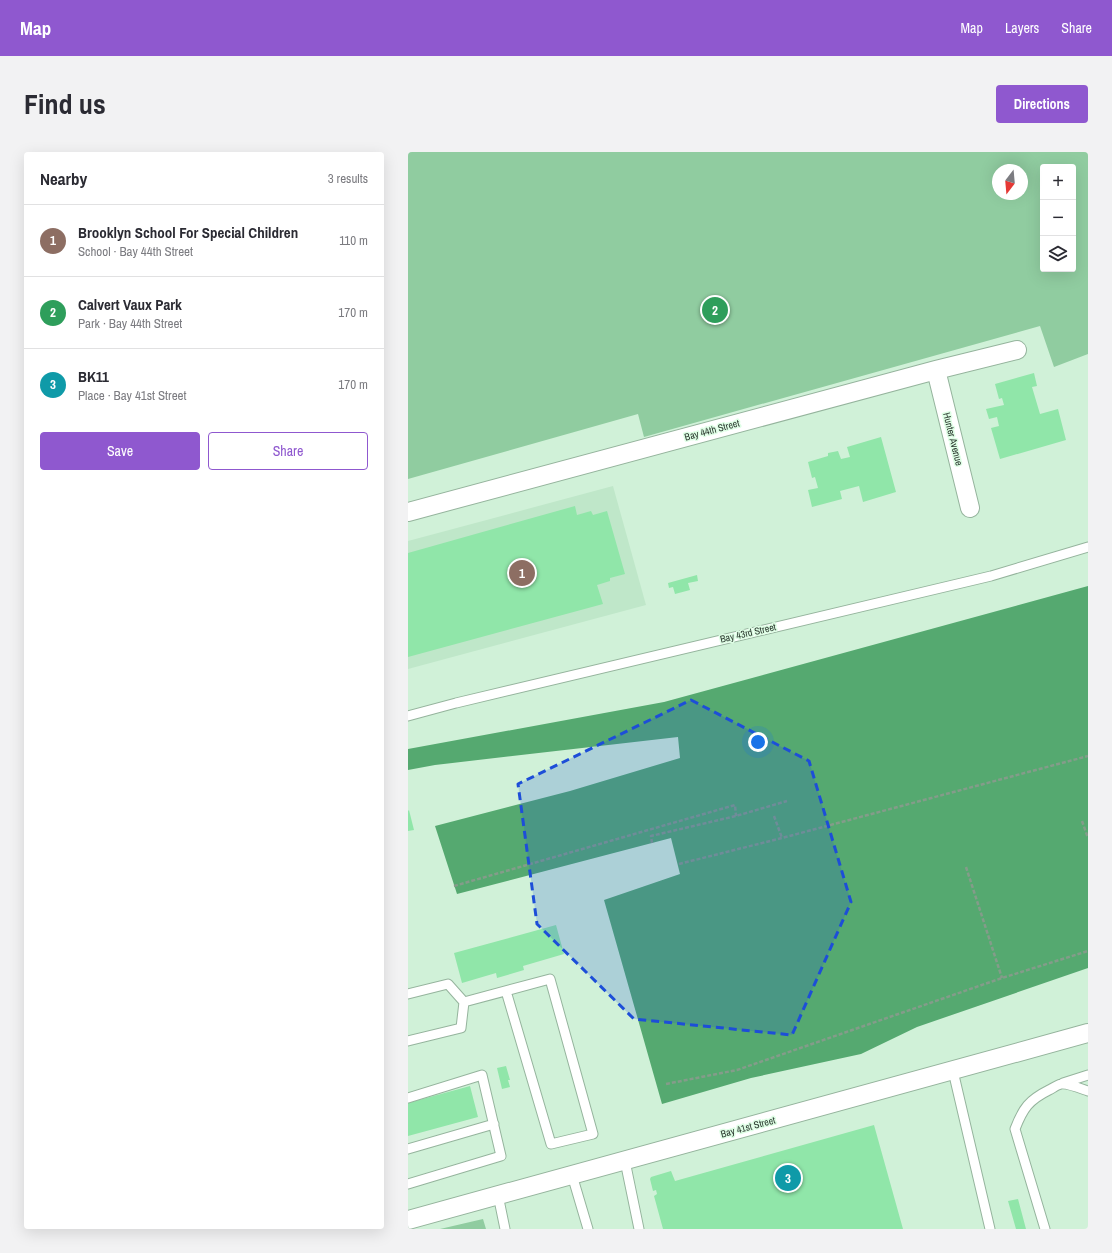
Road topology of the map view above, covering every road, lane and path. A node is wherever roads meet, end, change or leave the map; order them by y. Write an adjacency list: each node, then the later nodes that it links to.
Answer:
1 (1017, 350): 2 (street, Bay 44th Street)
2 (936, 370): 3 (street, Hunter Avenue); 4 (street, Bay 44th Street)
3 (970, 508)
4 (408, 512)
5 (1088, 548): 6 (lane, Bay 43rd Street)
6 (408, 716)
7 (1088, 756): 12 (path)
8 (787, 801): 9 (path)
9 (736, 816): 14 (path); 17 (path)
10 (774, 816): 12 (path)
11 (1082, 821): 13 (path)
12 (782, 838): 15 (path)
13 (1088, 838)
14 (652, 843)
15 (679, 864)
16 (966, 867): 19 (path)
17 (454, 886)
18 (1088, 951): 19 (path)
19 (1002, 978): 27 (path)
20 (506, 991): 20 (lane); 22 (lane)
21 (408, 994): 22 (lane)
22 (464, 1002): 24 (lane)
23 (1088, 1033): 25 (street, Bay 41st Street)
24 (408, 1041)
25 (953, 1071): 33 (street, Bay 41st Street); 41 (lane)
26 (1088, 1075): 28 (lane)
27 (666, 1084)
28 (1061, 1084): 29 (lane); 42 (lane)
29 (1088, 1091)
30 (408, 1098): 31 (lane)
31 (494, 1124): 32 (lane); 35 (lane)
32 (408, 1149)
33 (625, 1161): 34 (street, Bay 41st Street); 40 (lane)
34 (572, 1175): 36 (street, Bay 41st Street); 39 (lane)
35 (408, 1184)
36 (498, 1196): 37 (street, Bay 41st Street); 38 (lane)
37 (408, 1220)
38 (506, 1229)
39 (588, 1229)
40 (639, 1229)
41 (990, 1229)
42 (1045, 1229)

